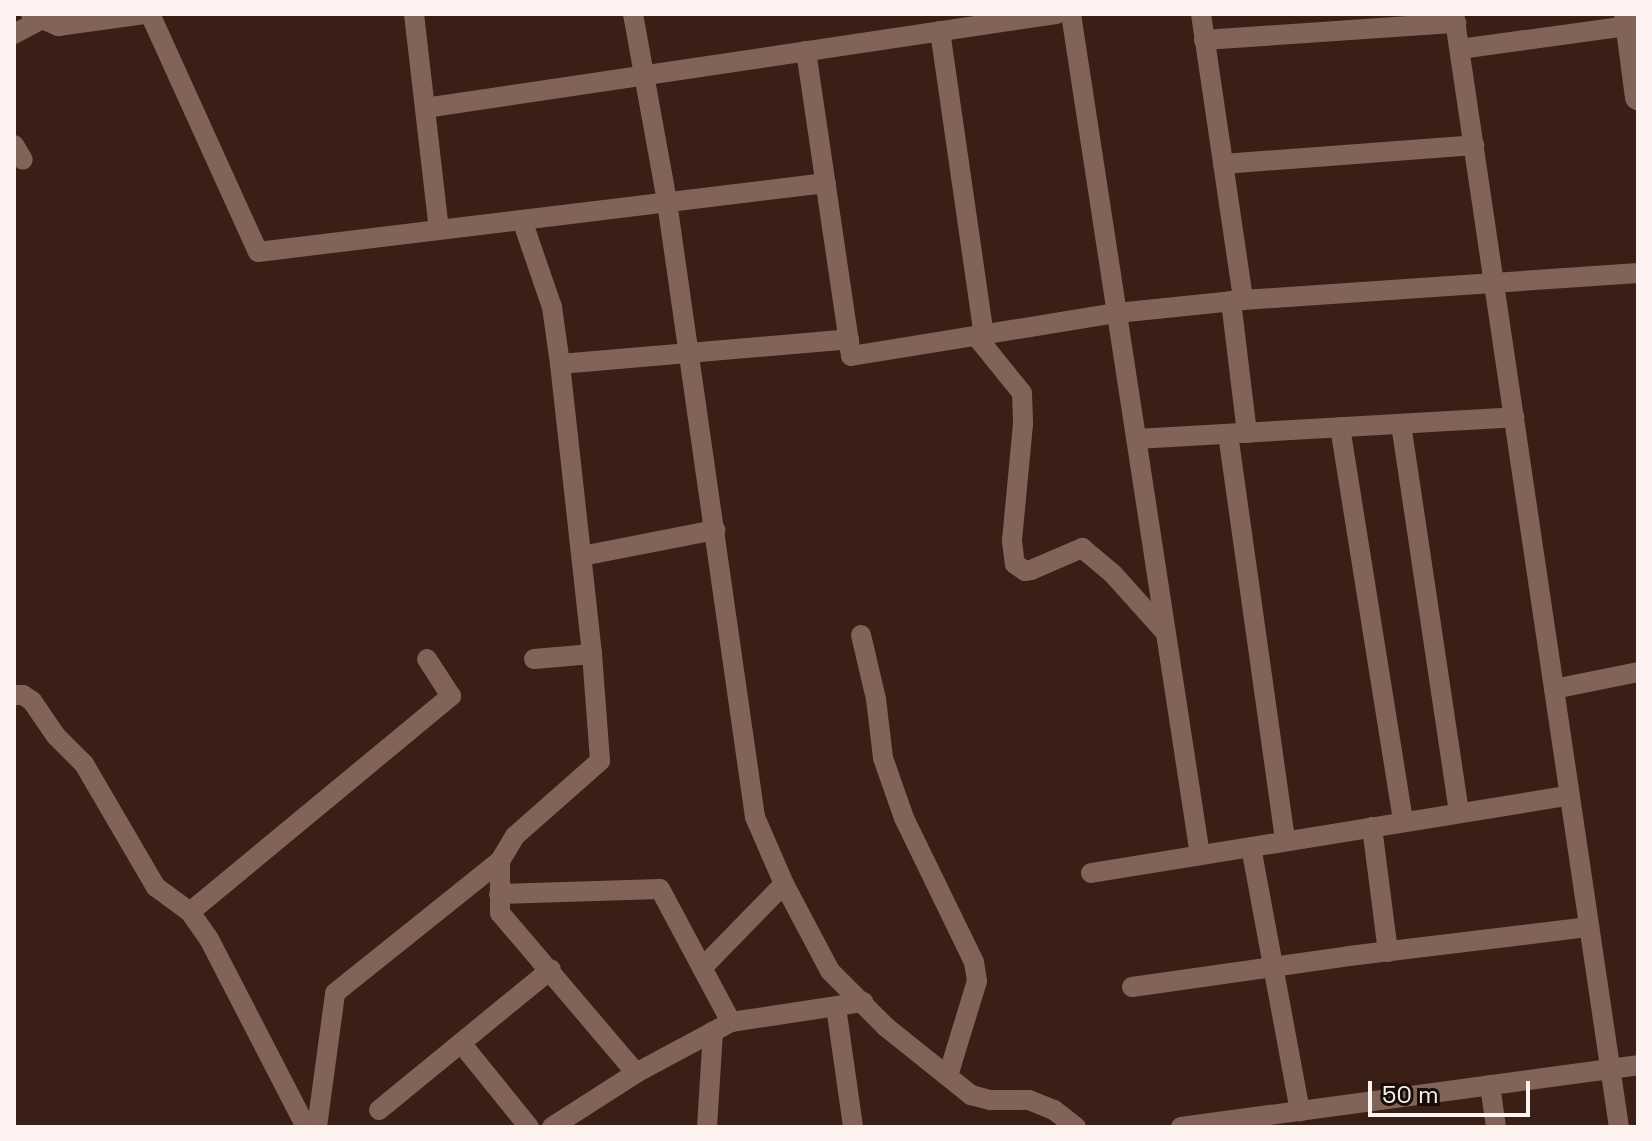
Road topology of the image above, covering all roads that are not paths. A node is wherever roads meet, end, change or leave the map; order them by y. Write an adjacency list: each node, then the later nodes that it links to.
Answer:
1 (148, 14): 7 (street); 23 (street)
2 (414, 14): 17 (street)
3 (633, 14): 15 (street)
4 (1056, 14): 10 (street)
5 (1071, 14): 27 (street)
6 (1201, 14): 12 (street)
7 (36, 16): 11 (street)
8 (1455, 18): 12 (street); 13 (street)
9 (1627, 20): 13 (street); 16 (street)
10 (940, 31): 14 (street); 28 (street)
11 (14, 34)
12 (1204, 40): 19 (street)
13 (1460, 49): 18 (street)
14 (806, 51): 15 (street); 20 (street)
15 (644, 76): 17 (street); 21 (street)
16 (1638, 97)
17 (425, 108): 23 (street)
18 (1474, 145): 19 (street); 25 (street)
19 (1223, 164): 26 (street)
20 (826, 183): 21 (street); 29 (street)
21 (667, 202): 22 (street); 30 (street)
22 (522, 220): 23 (street); 31 (street)
23 (439, 230)
24 (1638, 273): 25 (street)
25 (1494, 285): 26 (street); 32 (street)
26 (1237, 301): 27 (street); 35 (street)
27 (1117, 313): 28 (street); 36 (street)
28 (980, 335): 29 (street); 39 (street)
29 (849, 339): 30 (street)
30 (690, 353): 31 (street); 37 (street)
31 (560, 364): 38 (street)
32 (1514, 417): 33 (street); 45 (street)
33 (1401, 424): 34 (street); 48 (street)
34 (1340, 427): 35 (street); 49 (street)
35 (1238, 433): 36 (street); 51 (street)
36 (1136, 439): 39 (street)
37 (715, 530): 38 (street); 56 (street)
38 (582, 556): 41 (street)
39 (1166, 633): 53 (street)
40 (861, 635): 72 (street)
41 (592, 654): 43 (street); 54 (street)
42 (427, 659): 58 (street)
43 (534, 659)
44 (1638, 672): 45 (street)
45 (1554, 689): 47 (street)
46 (14, 695): 58 (street)
47 (1570, 795): 48 (street); 59 (street)
48 (1459, 813): 49 (street)
49 (1403, 822): 50 (street)
50 (1372, 827): 51 (street); 60 (street)
51 (1285, 841): 52 (street)
52 (1251, 847): 53 (street); 61 (street)
53 (1200, 855): 55 (street)
54 (500, 861): 57 (street); 77 (street)
55 (1091, 873)
56 (784, 884): 62 (street); 65 (street)
57 (499, 894): 62 (street); 63 (street)
58 (190, 912): 76 (street)
59 (1589, 927): 60 (street); 70 (street)
60 (1388, 952): 61 (street)
61 (1274, 967): 64 (street); 75 (street)
62 (702, 968): 67 (street)
63 (551, 969): 68 (street); 71 (street)
64 (1132, 987)
65 (863, 1002): 66 (street); 72 (street)
66 (836, 1007): 67 (street); 81 (street)
67 (722, 1026): 71 (street); 80 (street)
68 (461, 1043): 74 (street); 78 (street)
69 (1638, 1065): 70 (street)
70 (1610, 1069): 73 (street); 85 (street)
71 (636, 1073): 79 (street)
72 (948, 1076): 82 (street)
73 (1490, 1085): 75 (street); 84 (street)
74 (379, 1110)
75 (1300, 1111): 83 (street)
76 (306, 1127)
77 (317, 1127)
78 (529, 1127)
79 (552, 1127)
80 (707, 1127)
81 (853, 1127)
82 (1076, 1127)
83 (1181, 1127)
84 (1496, 1127)
85 (1619, 1127)

